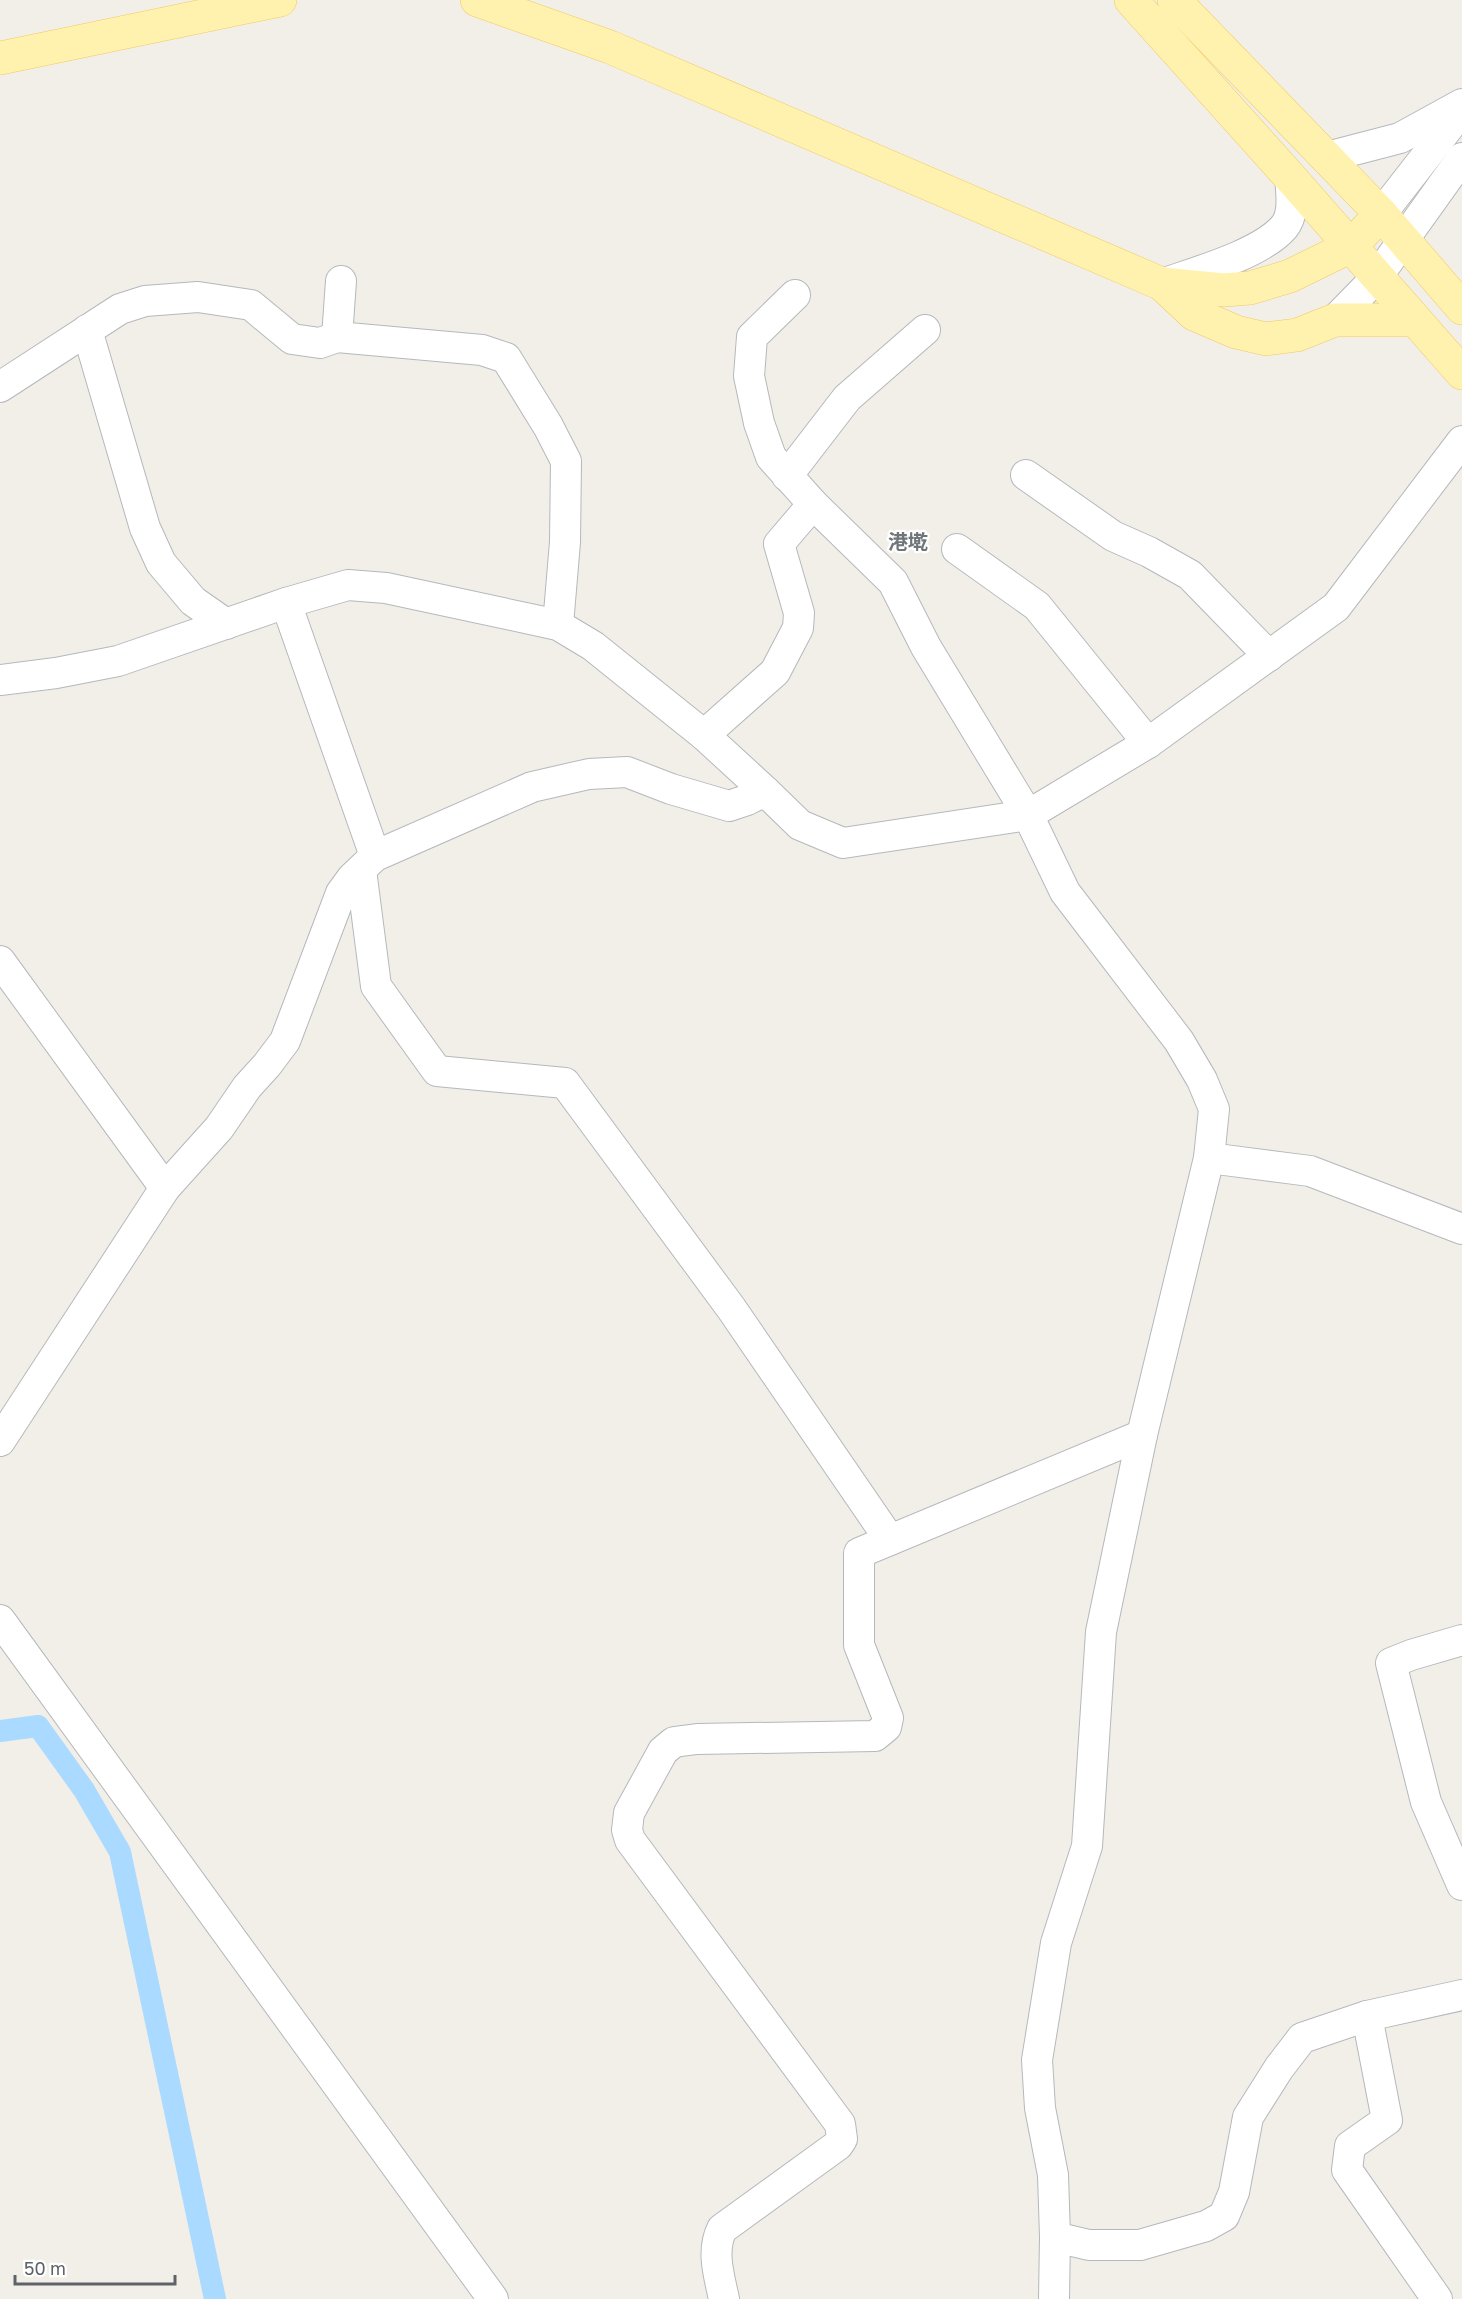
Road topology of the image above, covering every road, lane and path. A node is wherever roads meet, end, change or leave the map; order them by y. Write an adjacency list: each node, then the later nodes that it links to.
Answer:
1 (280, 0): 5 (main road)
2 (477, 0): 16 (main road)
3 (1131, 0): 10 (main road)
4 (1174, 0): 8 (main road)
5 (0, 58)
6 (1462, 104): 8 (street)
7 (1462, 110): 11 (street)
8 (1327, 157): 11 (main road)
9 (1462, 158): 12 (street)
10 (1290, 177): 13 (main road); 16 (street)
11 (1381, 214): 12 (main road); 13 (main road)
12 (1404, 240): 14 (street); 18 (main road)
13 (1351, 246): 14 (main road); 16 (main road)
14 (1377, 276): 19 (street); 20 (main road)
15 (340, 281): 23 (street)
16 (1162, 284): 19 (main road)
17 (795, 295): 28 (street)
18 (1462, 308)
19 (1335, 320): 20 (main road)
20 (1415, 320): 24 (main road)
21 (87, 330): 23 (street); 25 (street); 32 (street)
22 (925, 330): 28 (street)
23 (337, 337): 33 (street)
24 (1462, 373)
25 (0, 387)
26 (1462, 441): 34 (street)
27 (1026, 475): 34 (street)
28 (787, 476): 29 (street)
29 (813, 504): 36 (street); 39 (street)
30 (957, 549): 37 (street)
31 (286, 603): 32 (street); 33 (street); 40 (street)
32 (226, 624): 35 (street)
33 (558, 626): 36 (street)
34 (1269, 656): 37 (street)
35 (0, 680)
36 (704, 735): 38 (street)
37 (1148, 743): 39 (street)
38 (765, 791): 39 (street); 40 (street)
39 (1028, 815): 42 (street)
40 (368, 863): 43 (street); 47 (street)
41 (0, 961): 43 (street)
42 (1209, 1158): 44 (street); 45 (street)
43 (165, 1188): 46 (street)
44 (1462, 1229)
45 (1142, 1435): 47 (street); 53 (street)
46 (0, 1441)
47 (890, 1540): 55 (street)
48 (0, 1620): 54 (street)
49 (1462, 1640): 50 (street)
50 (1462, 1885)
51 (1462, 1995): 52 (street)
52 (1367, 2016): 53 (street); 57 (street)
53 (1056, 2237): 56 (street)
54 (493, 2299)
55 (724, 2299)
56 (1054, 2299)
57 (1437, 2299)

